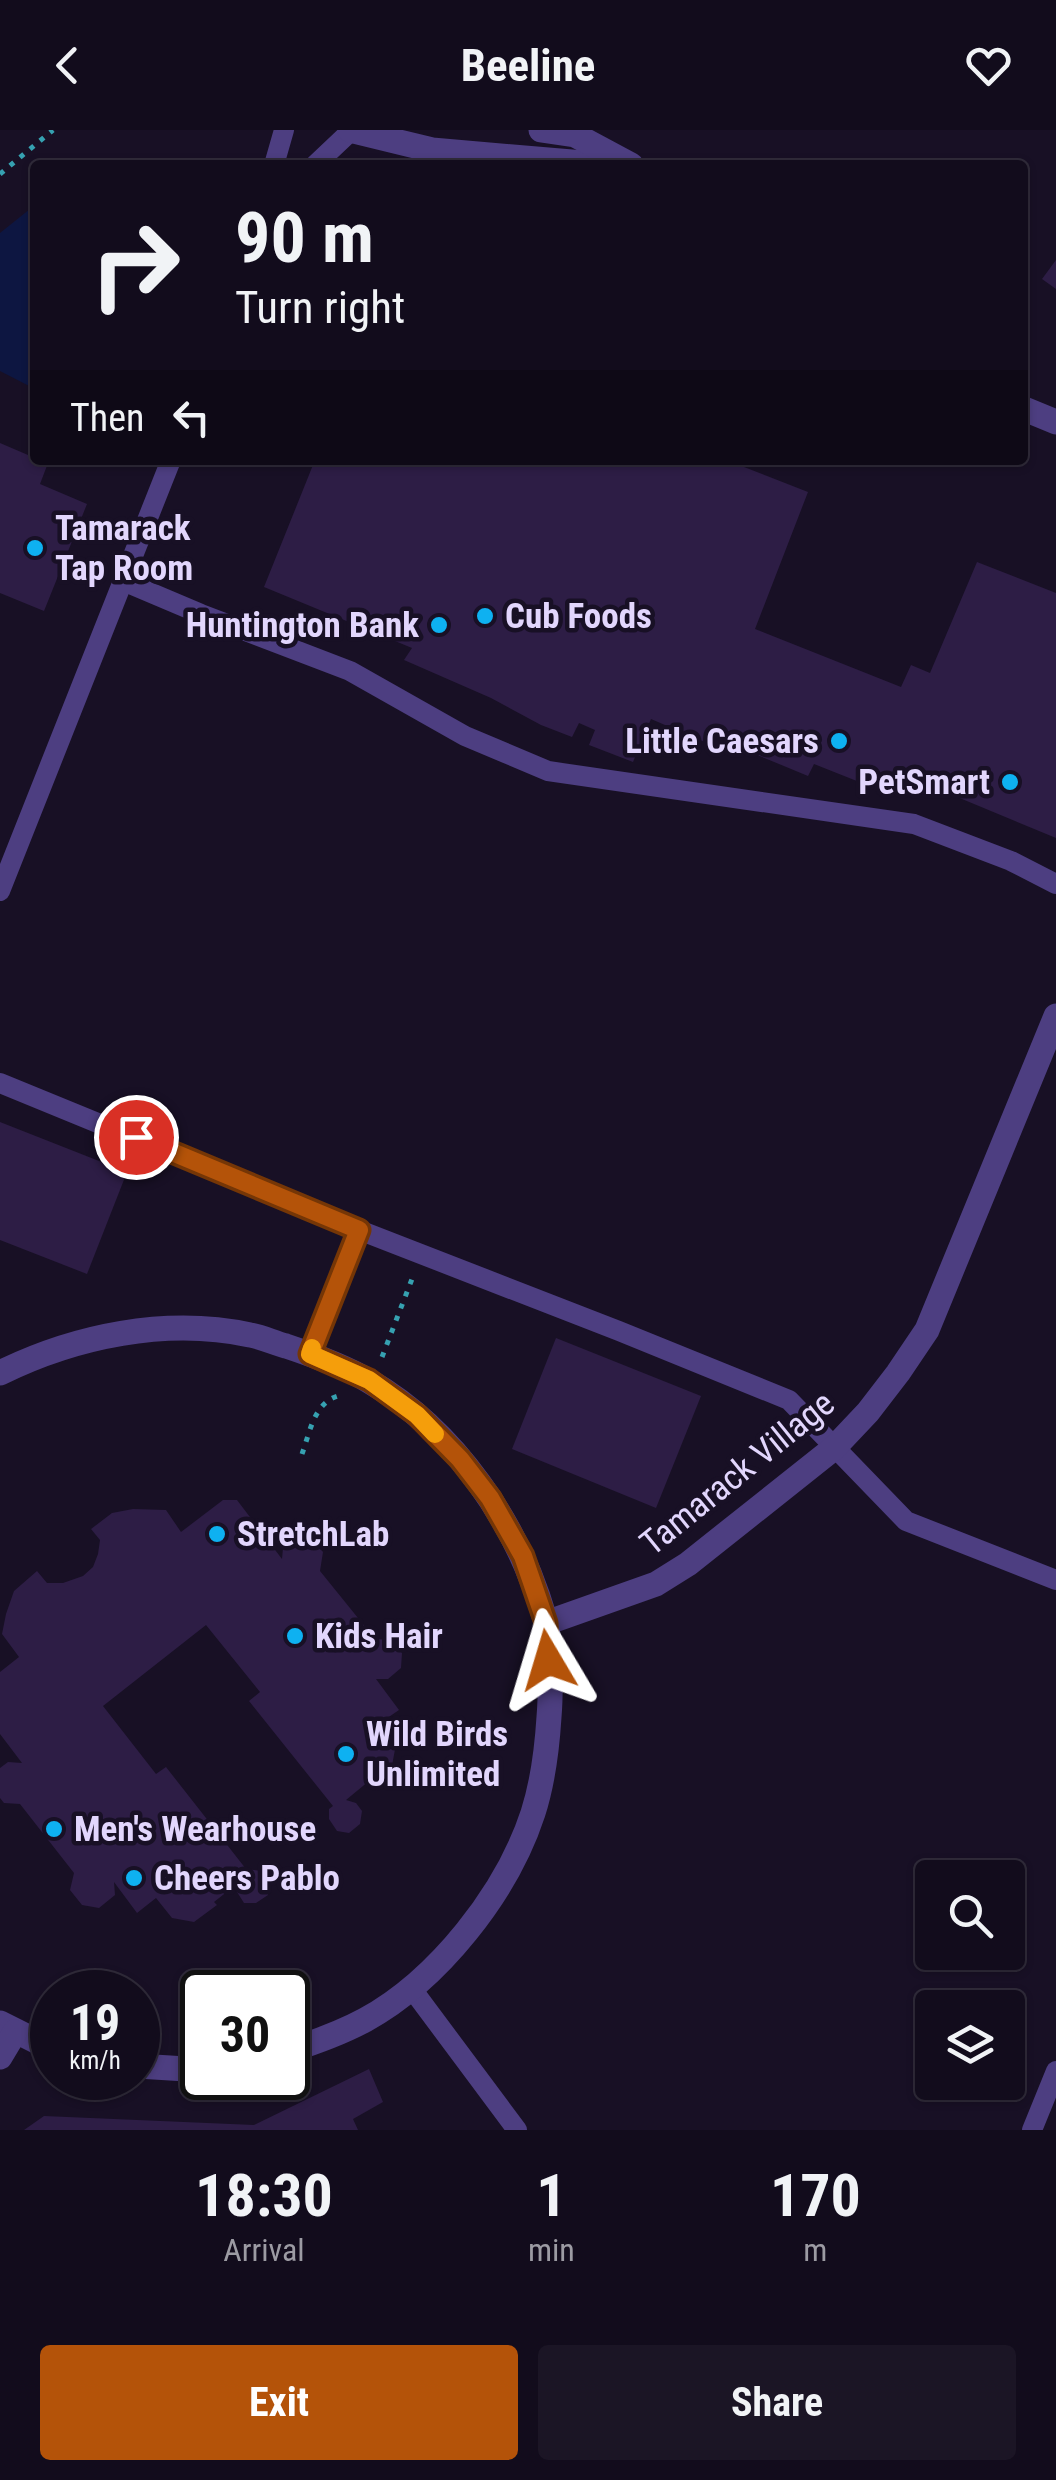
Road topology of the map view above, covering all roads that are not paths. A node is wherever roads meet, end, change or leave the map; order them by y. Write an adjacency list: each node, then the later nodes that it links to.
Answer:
1 (284, 130): 4 (lane)
2 (352, 130): 5 (lane); 6 (street)
3 (541, 130): 7 (street)
4 (275, 160)
5 (320, 160)
6 (549, 160)
7 (622, 160)
8 (1028, 410): 9 (street)
9 (1056, 422)
10 (170, 465): 11 (lane)
11 (123, 581): 12 (lane); 13 (lane)
12 (1056, 884)
13 (0, 891)
14 (1056, 1016): 19 (street, Tamarack Village)
15 (0, 1083): 16 (lane)
16 (359, 1230): 17 (lane); 19 (lane)
17 (310, 1354): 18 (street); 21 (street)
18 (0, 1373)
19 (834, 1448): 20 (lane); 21 (street, Tamarack Village)
20 (1056, 1580)
21 (546, 1623): 22 (street)
22 (412, 1989): 25 (street); 28 (lane)
23 (7, 2027): 24 (street); 26 (street)
24 (30, 2038)
25 (310, 2044)
26 (0, 2057)
27 (1056, 2071): 29 (lane)
28 (517, 2130)
29 (1032, 2130)

